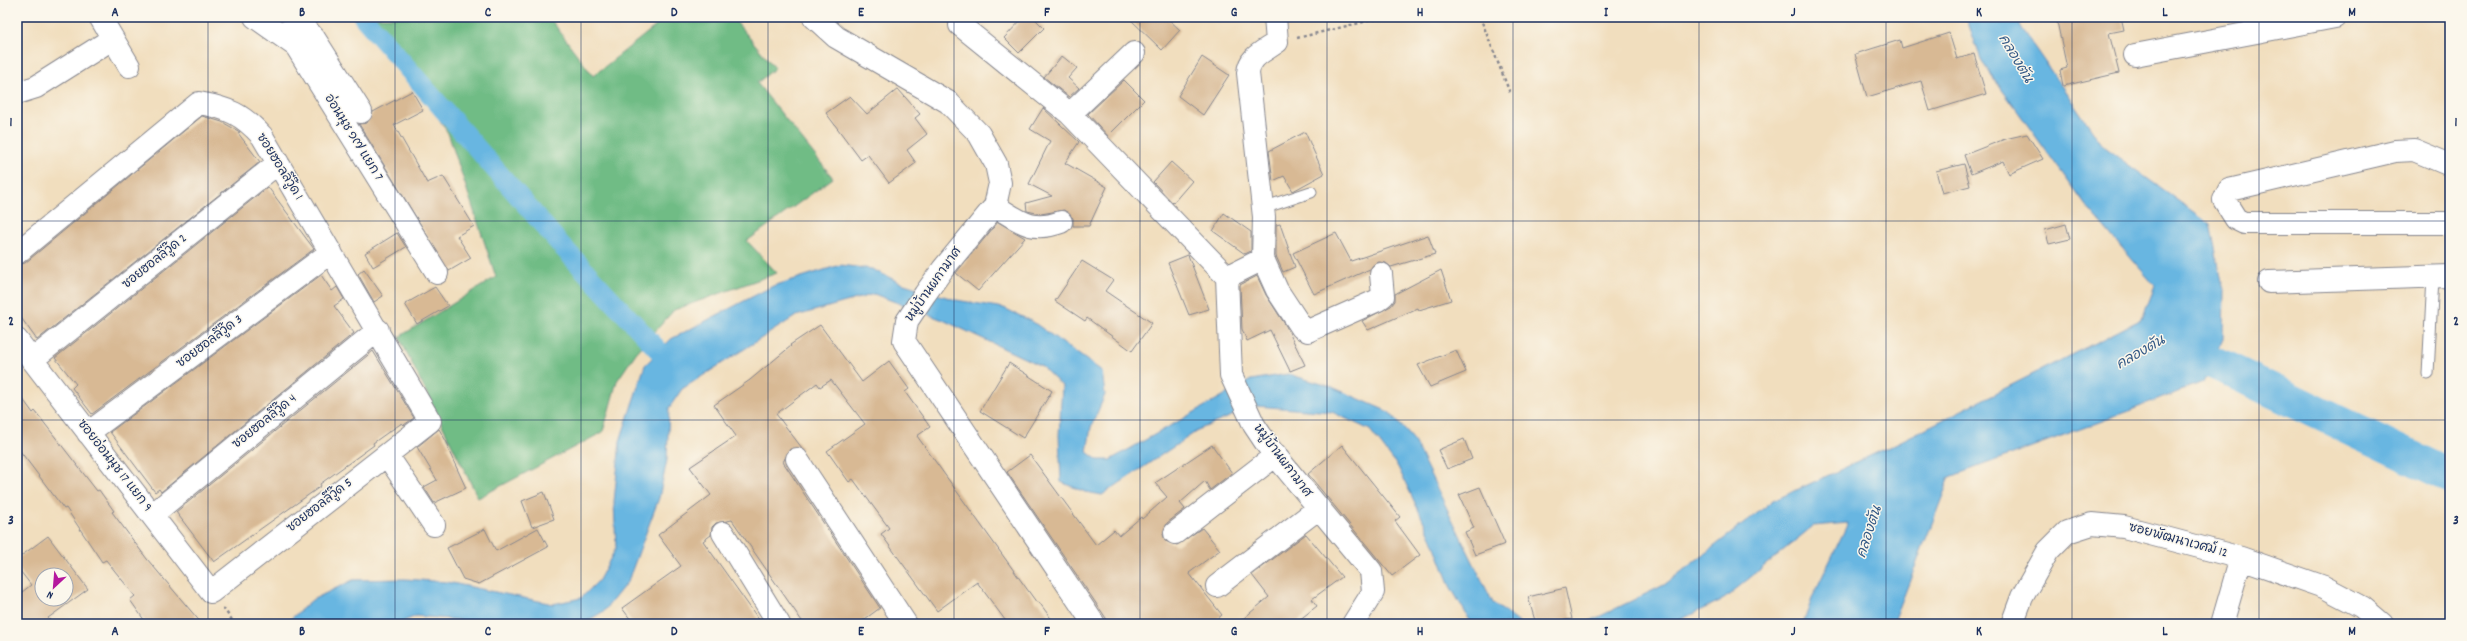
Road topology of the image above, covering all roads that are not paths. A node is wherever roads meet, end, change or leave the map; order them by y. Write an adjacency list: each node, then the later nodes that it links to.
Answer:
1 (100, 17): 8 (street)
2 (255, 17): 7 (street, อ่อนนุช ๑๗ แยก 7)
3 (814, 17): 18 (street, หมู่บ้านผกามาศ)
4 (1275, 17): 19 (street)
5 (2335, 17): 10 (street)
6 (960, 25): 14 (street)
7 (280, 34): 13 (street); 25 (street, อ่อนนุช ๑๗ แยก 7)
8 (112, 39): 11 (street); 12 (street)
9 (1134, 53): 14 (street)
10 (2135, 55)
11 (129, 66)
12 (17, 93)
13 (360, 112)
14 (1070, 114): 28 (street)
15 (278, 163): 22 (street, ซอยฮอลลีวู๊ด 1); 23 (street, ซอยฮอลลีวู๊ด 1); 32 (street, ซอยฮอลลีวู๊ด 2)
16 (2450, 165): 21 (street)
17 (1311, 192): 19 (lane)
18 (995, 206): 20 (street); 49 (street, หมู่บ้านผกามาศ)
19 (1263, 208): 24 (street)
20 (1061, 222)
21 (2450, 223)
22 (17, 252)
23 (332, 252): 30 (street, ซอยฮอลลีวู๊ด 1); 35 (street, ซอยฮอลลีวู๊ด 3)
24 (1263, 259): 26 (street); 28 (street)
25 (437, 273)
26 (1382, 274)
27 (2442, 276): 29 (street); 33 (lane)
28 (1227, 277): 37 (street, หมู่บ้านผกามาศ)
29 (2269, 282)
30 (378, 330): 34 (street, ซอยฮอลลีวู๊ด 1); 40 (street, ซอยฮอลลีวู๊ด 4)
31 (17, 340): 32 (street, ซอยอ่อนนุช 17 แยก 9)
32 (32, 360): 35 (street, ซอยอ่อนนุช 17 แยก 9)
33 (2428, 374)
34 (430, 421): 36 (street, ซอยฮอลลีวู๊ด 5)
35 (88, 433): 40 (street, ซอยอ่อนนุช 17 แยก 9)
36 (387, 455): 41 (street); 46 (street, ซอยฮอลลีวู๊ด 5)
37 (1276, 455): 39 (street, หมู่บ้านผกามาศ); 43 (street)
38 (797, 459): 48 (street)
39 (1319, 508): 45 (street); 50 (street, หมู่บ้านผกามาศ)
40 (152, 515): 46 (street, ซอยอ่อนนุช 17 แยก 9)
41 (434, 525)
42 (723, 533): 47 (street)
43 (1175, 533)
44 (2241, 558): 51 (street, ซอยพัฒนาเวศม์ 12); 52 (street); 53 (street, ซอยพัฒนาเวศม์ 12)
45 (1217, 586)
46 (211, 592)
47 (779, 624)
48 (906, 624)
49 (1094, 624)
50 (1353, 624)
51 (2012, 624)
52 (2222, 624)
53 (2382, 624)

